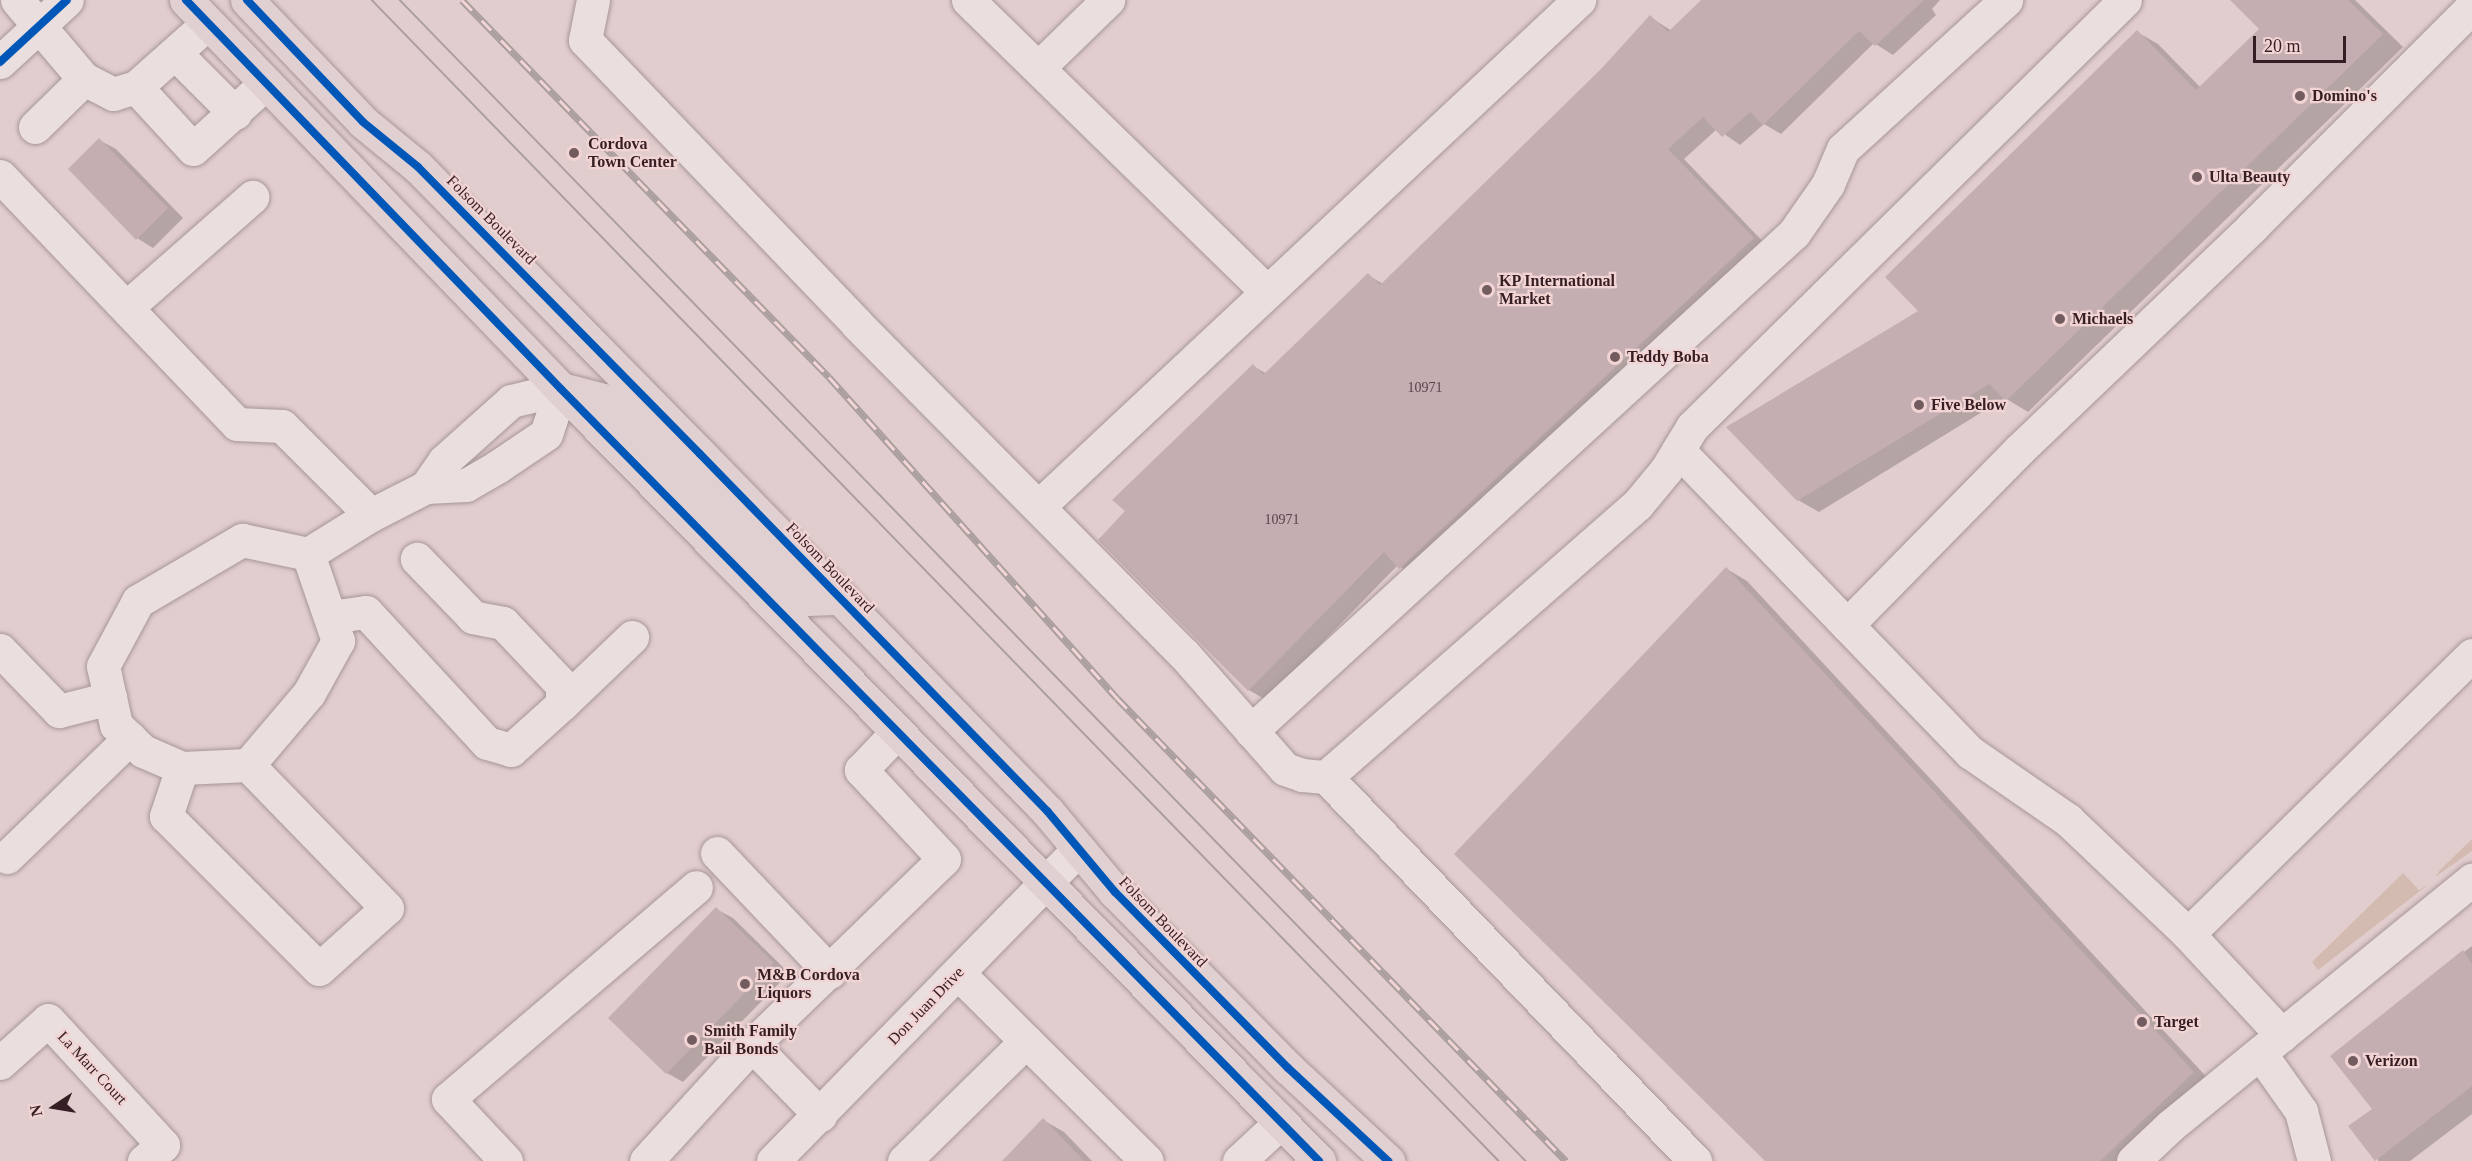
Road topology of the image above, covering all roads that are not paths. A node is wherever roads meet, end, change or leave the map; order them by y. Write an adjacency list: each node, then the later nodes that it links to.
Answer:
1 (17, 0): 13 (street)
2 (67, 0): 13 (street)
3 (186, 0): 12 (main road)
4 (247, 0): 33 (main road, Folsom Boulevard)
5 (593, 0): 29 (street)
6 (968, 0): 16 (street)
7 (1108, 0): 16 (street)
8 (1579, 0): 24 (street)
9 (2006, 0): 41 (street)
10 (2125, 0): 27 (street)
11 (2472, 7): 35 (street)
12 (208, 23): 14 (street); 18 (main road)
13 (38, 27): 15 (street); 17 (street)
14 (175, 52): 19 (street); 20 (street)
15 (0, 62)
16 (1038, 68): 24 (street)
17 (84, 79): 19 (street); 21 (street)
18 (266, 83): 20 (street); 26 (main road)
19 (136, 87): 20 (street)
20 (235, 113)
21 (34, 127)
22 (0, 176): 25 (street)
23 (252, 197): 25 (street)
24 (1266, 292): 29 (street)
25 (127, 307): 30 (street)
26 (561, 389): 28 (street); 28 (street); 33 (main road); 42 (main road)
27 (1678, 450): 35 (street); 46 (street)
28 (426, 487): 30 (street)
29 (1040, 505): 41 (street)
30 (371, 515): 31 (street)
31 (308, 554): 34 (street); 39 (street)
32 (417, 560): 40 (street)
33 (841, 598): 47 (main road, Folsom Boulevard)
34 (330, 617): 40 (street); 44 (street)
35 (1847, 625): 53 (street)
36 (632, 638): 40 (street)
37 (0, 650): 39 (street)
38 (2472, 655): 53 (street)
39 (110, 698): 43 (street)
40 (562, 704)
41 (1251, 731): 46 (street)
42 (897, 732): 51 (main road); 54 (street)
43 (130, 738): 45 (street); 49 (street)
44 (248, 765): 45 (street); 45 (street)
45 (182, 768)
46 (1326, 777): 71 (street)
47 (1078, 850): 51 (street, Don Juan Drive); 70 (main road, Folsom Boulevard)
48 (717, 853): 54 (street)
49 (7, 857)
50 (2472, 880): 57 (street)
51 (1047, 884): 55 (street, Don Juan Drive); 61 (main road)
52 (696, 887): 63 (street)
53 (2188, 934): 57 (street)
54 (830, 972): 58 (street)
55 (958, 973): 56 (street); 60 (street, Don Juan Drive)
56 (1026, 1041): 66 (street); 67 (street)
57 (2271, 1044): 72 (street); 73 (street)
58 (752, 1046): 60 (street); 64 (street)
59 (0, 1063): 62 (street, La Marr Court)
60 (820, 1115): 65 (street, Don Juan Drive)
61 (1281, 1122): 68 (street); 69 (main road)
62 (144, 1161)
63 (506, 1161)
64 (646, 1161)
65 (773, 1161)
66 (904, 1161)
67 (1147, 1161)
68 (1239, 1161)
69 (1319, 1161)
70 (1388, 1161)
71 (1695, 1161)
72 (2133, 1161)
73 (2314, 1161)

